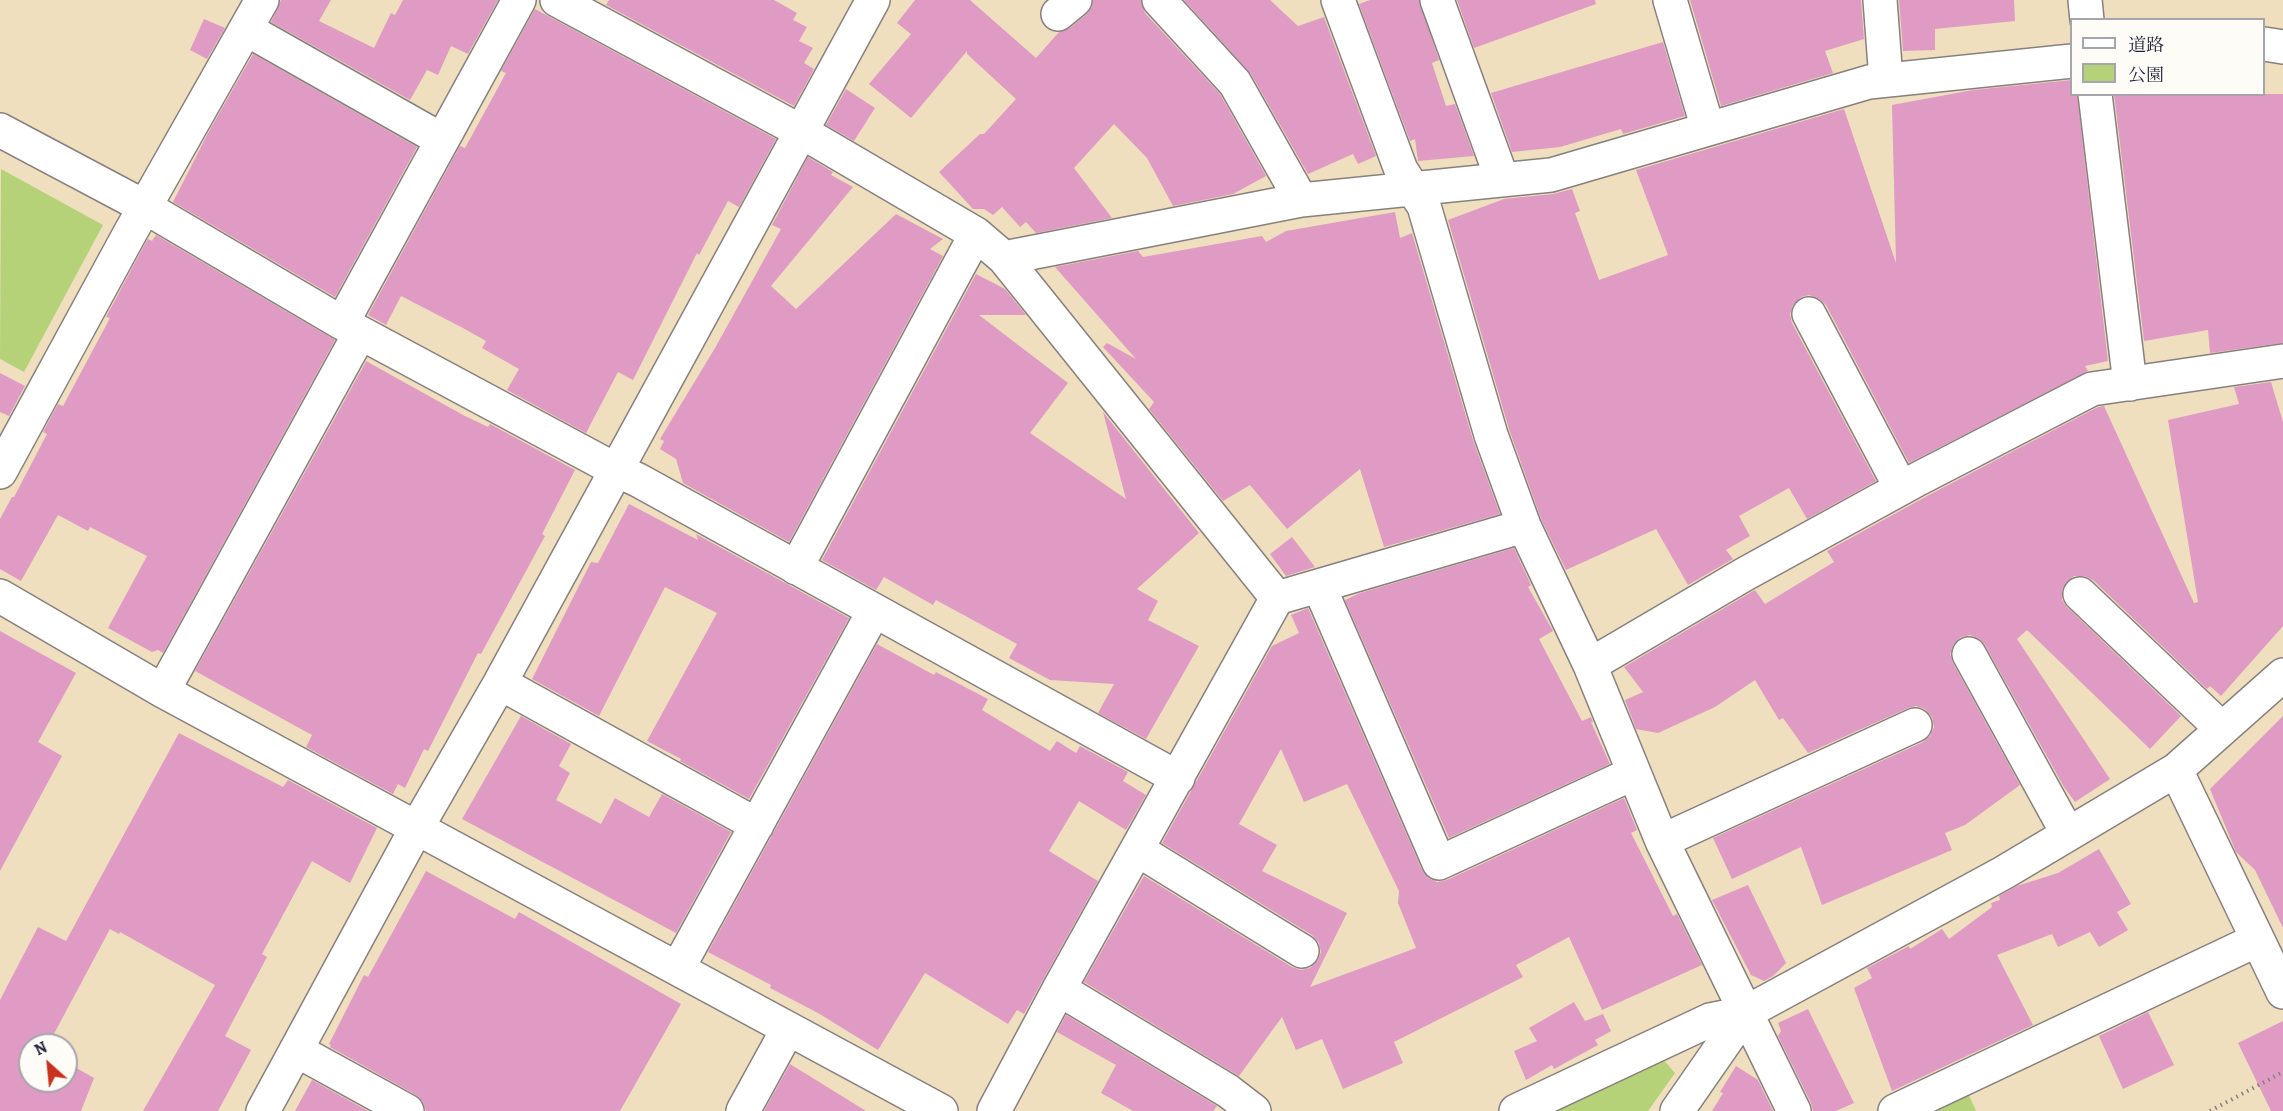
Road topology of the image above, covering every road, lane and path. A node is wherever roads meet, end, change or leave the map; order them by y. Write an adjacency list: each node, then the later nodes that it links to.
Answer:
1 (262, 0): 12 (street)
2 (519, 0): 21 (street)
3 (558, 0): 20 (street)
4 (873, 0): 20 (street)
5 (1159, 0): 24 (street)
6 (1338, 0): 23 (street)
7 (1437, 0): 22 (street)
8 (1670, 0): 18 (street)
9 (1880, 0): 16 (street)
10 (2085, 0): 11 (street)
11 (2087, 18)
12 (246, 29): 21 (street); 25 (street)
13 (2265, 44): 14 (street)
14 (2283, 47)
15 (2070, 61): 16 (street)
16 (1886, 80): 18 (street)
17 (2095, 96): 31 (street)
18 (1708, 129): 22 (street)
19 (0, 130): 25 (street)
20 (802, 132): 26 (street); 32 (street)
21 (442, 140): 29 (street)
22 (1502, 179): 23 (street)
23 (1414, 188): 24 (street); 35 (street)
24 (1301, 200): 27 (street)
25 (145, 207): 29 (street); 33 (street)
26 (976, 234): 27 (street); 36 (street)
27 (1005, 258): 40 (street)
28 (1809, 314): 34 (street)
29 (351, 328): 32 (street); 46 (street)
30 (2283, 362): 31 (street)
31 (2130, 384): 34 (street)
32 (616, 470): 36 (street); 45 (street)
33 (0, 472)
34 (1900, 488): 43 (street)
35 (1524, 526): 37 (street); 43 (street)
36 (796, 568): 41 (street)
37 (1319, 586): 40 (street); 50 (street)
38 (2080, 594): 48 (street)
39 (1, 597): 46 (street)
40 (1277, 598): 51 (street)
41 (874, 611): 51 (street); 52 (street)
42 (1969, 654): 54 (street)
43 (1590, 665): 50 (street)
44 (2283, 675): 48 (street)
45 (500, 683): 52 (street); 53 (street)
46 (163, 692): 53 (street)
47 (1915, 725): 55 (street)
48 (2222, 729): 49 (street)
49 (2176, 770): 54 (street); 57 (street)
50 (1634, 773): 55 (street)
51 (1178, 778): 56 (street)
52 (757, 825): 59 (street)
53 (416, 829): 59 (street); 64 (street)
54 (2068, 834): 62 (street)
55 (1662, 841): 62 (street)
56 (1138, 850): 58 (street); 60 (street)
57 (2257, 940): 61 (street); 75 (street)
58 (1302, 951)
59 (678, 968): 63 (street)
60 (1059, 989): 70 (street); 71 (street)
61 (2283, 992)
62 (1745, 1013): 72 (street); 73 (street); 74 (street)
63 (788, 1029): 68 (street); 69 (street)
64 (296, 1050): 66 (street); 67 (street)
65 (2283, 1072): 76 (path)
66 (263, 1111)
67 (407, 1111)
68 (742, 1111)
69 (941, 1111)
70 (994, 1111)
71 (1254, 1111)
72 (1516, 1111)
73 (1677, 1111)
74 (1794, 1111)
75 (1894, 1111)
76 (2210, 1111)

